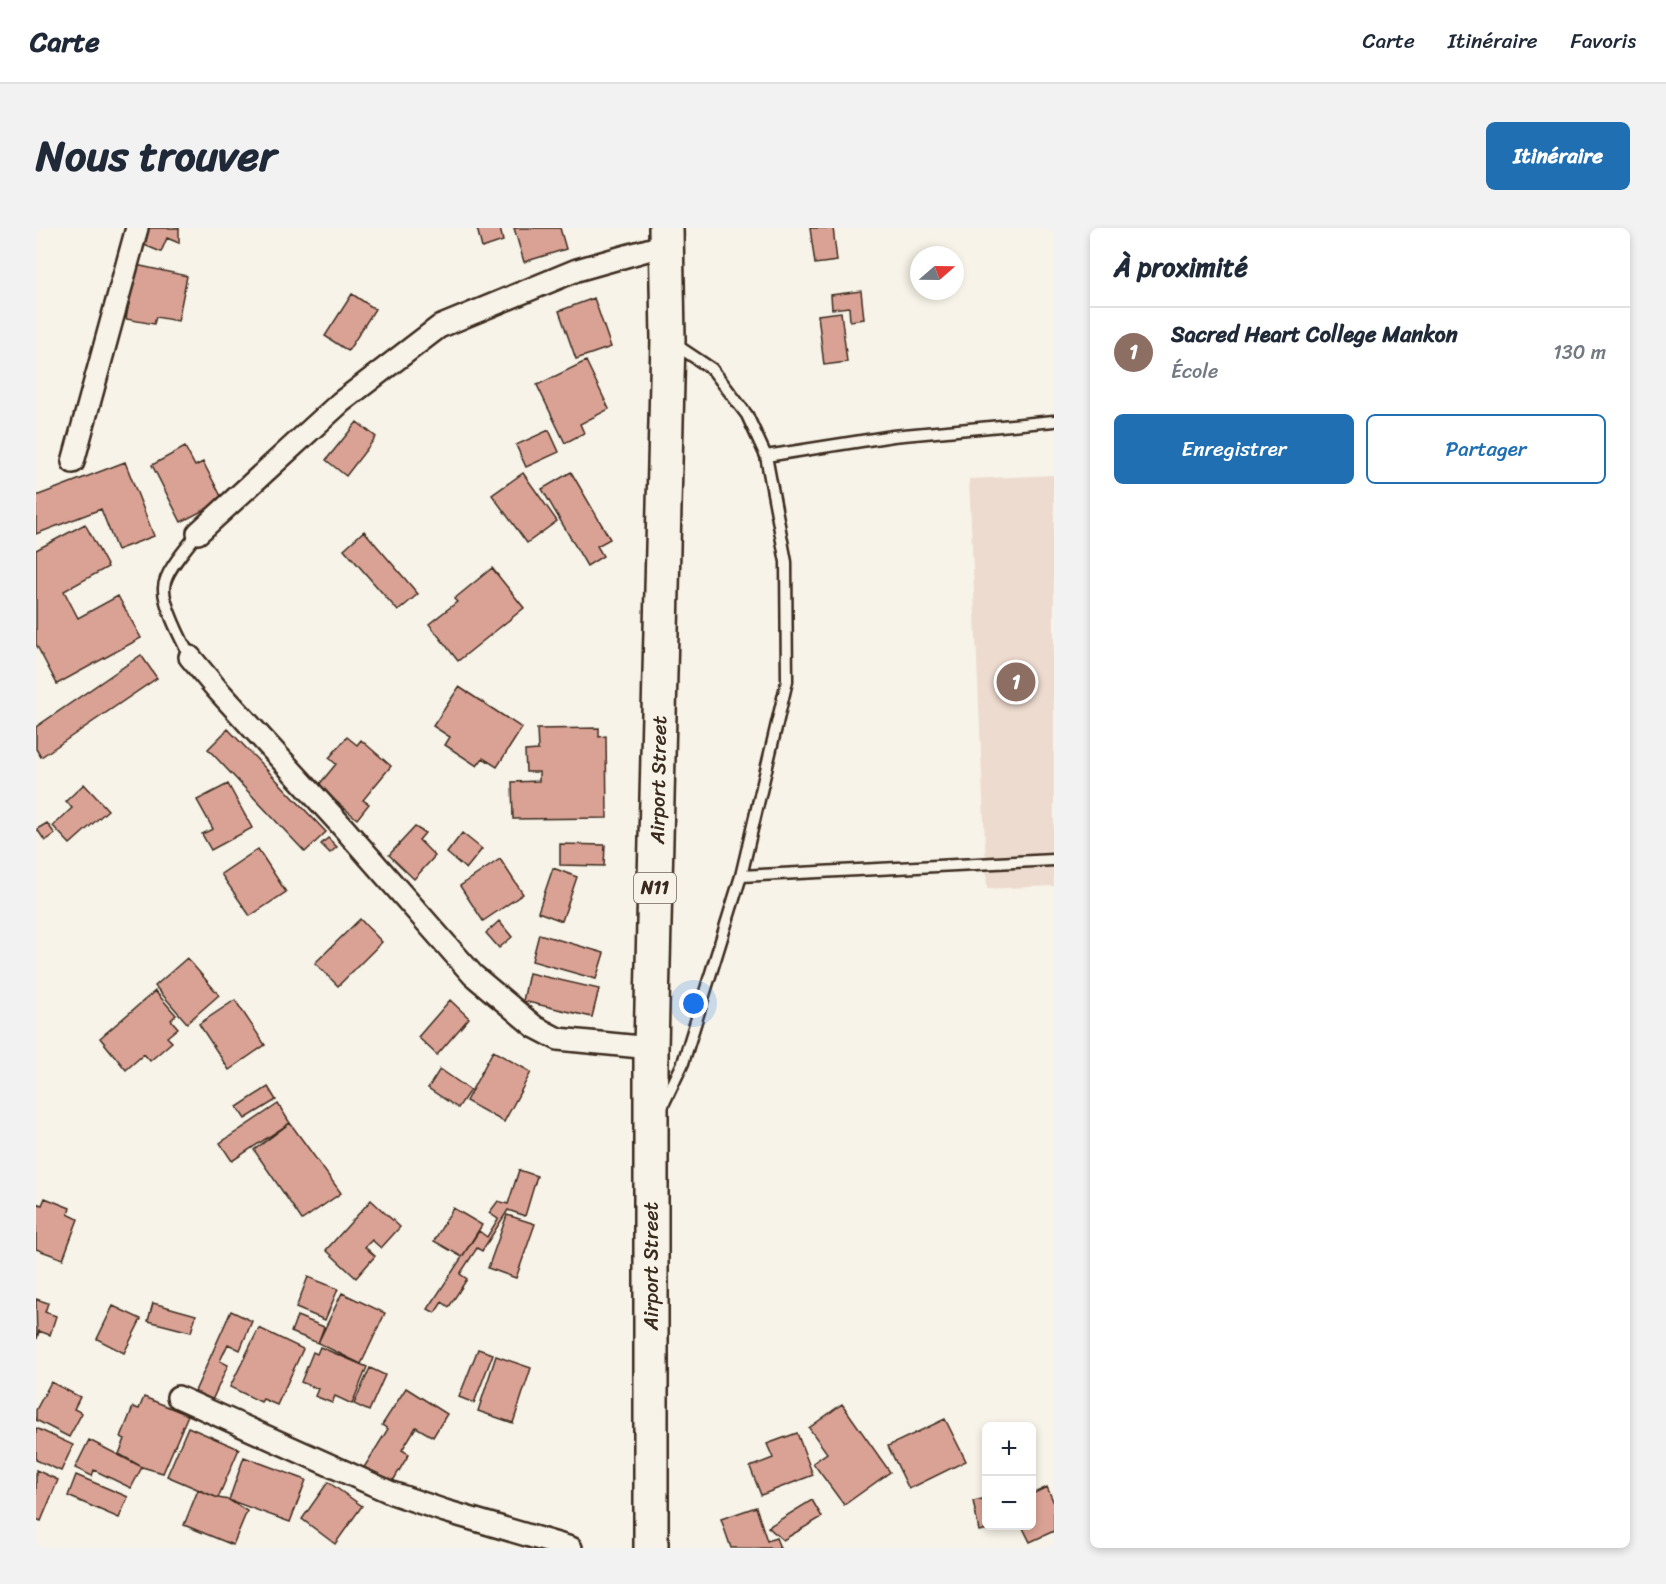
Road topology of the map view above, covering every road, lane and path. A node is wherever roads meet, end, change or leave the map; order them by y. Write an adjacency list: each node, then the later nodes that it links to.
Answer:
1 (137, 228): 6 (street)
2 (665, 237): 3 (highway, Airport Street / N11); 7 (street)
3 (668, 339): 5 (lane); 11 (highway, Airport Street / N11)
4 (1054, 421): 5 (lane)
5 (766, 456): 10 (lane)
6 (74, 462)
7 (198, 533): 8 (lane)
8 (190, 657): 11 (street)
9 (1054, 860): 10 (lane)
10 (741, 876): 12 (lane)
11 (651, 1048): 12 (highway, Airport Street / N11)
12 (651, 1129): 15 (highway, Airport Street / N11)
13 (178, 1397): 14 (street)
14 (572, 1548)
15 (651, 1548)

